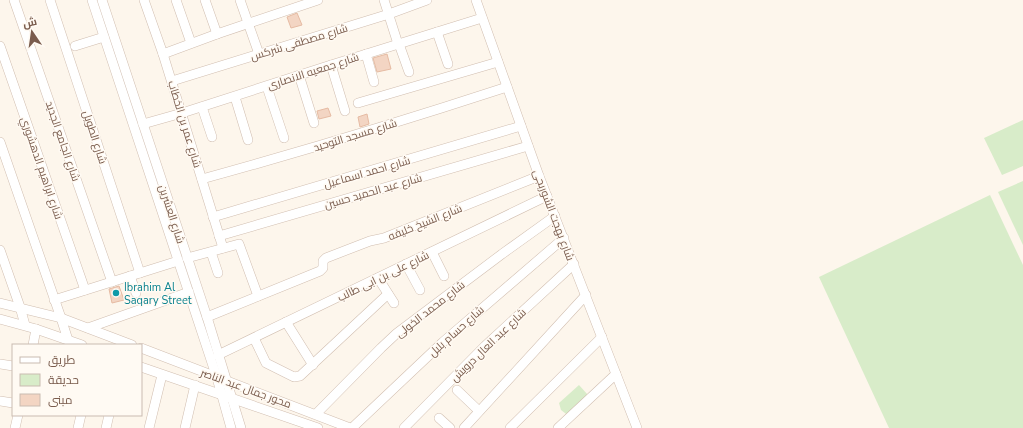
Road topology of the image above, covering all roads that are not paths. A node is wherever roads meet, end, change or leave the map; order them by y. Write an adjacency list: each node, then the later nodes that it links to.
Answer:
1 (14, 0): 67 (street, شارع الجامع الجديد)
2 (50, 0): 62 (street, شارع الطويل)
3 (92, 0): 18 (street, شارع العشرين)
4 (102, 0): 41 (street, شارع العشرين)
5 (144, 0): 23 (street, شارع عمر بن الخطاب)
6 (176, 0): 19 (street)
7 (205, 0): 17 (street)
8 (240, 0): 15 (street)
9 (318, 0): 15 (street)
10 (384, 0): 13 (street)
11 (427, 0): 13 (street, شارع مصطفى شركس)
12 (476, 0): 14 (street, شارع بهجت الشوربجى)
13 (389, 14): 20 (street); 24 (street, شارع مصطفى شركس)
14 (482, 18): 16 (street, شارع جمعيه الانصارى); 26 (street, شارع بهجت الشوربجى)
15 (248, 23): 17 (street); 24 (street)
16 (437, 32): 20 (street, شارع جمعيه الانصارى); 27 (street)
17 (217, 34): 19 (street)
18 (104, 37): 22 (street); 59 (street, شارع العشرين)
19 (191, 43): 23 (street)
20 (399, 44): 25 (street, شارع جمعيه الانصارى); 29 (street)
21 (0, 46): 68 (street, شارع ابراهيم الدهشوري)
22 (75, 46)
23 (163, 54): 31 (street, شارع عمر بن الخطاب)
24 (259, 54): 31 (street, شارع مصطفى شركس)
25 (366, 54): 28 (street, شارع جمعيه الانصارى); 32 (street)
26 (498, 62): 34 (street, شارع بهجت الشوربجى); 36 (street)
27 (448, 64)
28 (331, 65): 30 (street, شارع جمعيه الانصارى); 38 (street)
29 (409, 72)
30 (299, 75): 33 (street, شارع جمعيه الانصارى); 40 (street)
31 (172, 81): 39 (street, شارع عمر بن الخطاب)
32 (374, 82)
33 (267, 87): 35 (street, شارع جمعيه الانصارى); 44 (street)
34 (507, 87): 42 (street, شارع بهجت الشوربجى); 49 (street, شارع مسجد التوحيد)
35 (235, 97): 37 (street, شارع جمعيه الانصارى); 45 (street)
36 (358, 103)
37 (202, 107): 39 (street, شارع جمعيه الانصارى); 43 (street)
38 (345, 111)
39 (182, 113): 41 (street, شارع جمعيه الانصارى); 49 (street, شارع عمر بن الخطاب)
40 (314, 123)
41 (143, 124): 59 (street, شارع العشرين)
42 (521, 126): 47 (street, شارع بهجت الشوربجى); 52 (street, شارع احمد اسماعيل)
43 (212, 137)
44 (284, 138)
45 (248, 140)
46 (0, 142): 75 (street)
47 (528, 146): 48 (street, شارع بهجت الشوربجى); 53 (street, شارع عبد الحميد حسين)
48 (539, 176): 50 (street, شارع بهجت الشوربجى); 74 (street, شارع الشيخ خليفه)
49 (202, 179): 52 (street, شارع عمر بن الخطاب)
50 (547, 196): 51 (street, شارع بهجت الشوربجى); 58 (street, شارع على بن ابى طالب)
51 (555, 216): 54 (street, شارع بهجت الشوربجى); 109 (street, شارع محمد الخولى)
52 (213, 217): 53 (street, شارع عمر بن الخطاب)
53 (219, 236): 55 (street, شارع عمر بن الخطاب)
54 (564, 238): 61 (street, شارع بهجت الشوربجى); 123 (street, شارع حسام بلبل)
55 (223, 248): 57 (street); 74 (street)
56 (0, 250): 78 (street)
57 (211, 252): 59 (street); 63 (street)
58 (432, 252): 60 (street, شارع على بن ابى طالب); 65 (street)
59 (183, 260): 62 (street); 70 (street, شارع العشرين); 79 (street, شارع العشرين)
60 (406, 264): 66 (street, شارع على بن ابى طالب); 69 (street)
61 (574, 264): 73 (street, شارع بهجت الشوربجى); 124 (street, شارع عبد العال درويش)
62 (140, 273): 64 (street)
63 (218, 273)
64 (130, 276): 67 (street); 71 (street)
65 (444, 276)
66 (378, 278): 72 (street); 82 (street, شارع على بن ابى طالب)
67 (112, 282): 68 (street)
68 (85, 290): 75 (street)
69 (420, 290)
70 (189, 292): 84 (street); 100 (street, شارع العشرين)
71 (136, 293)
72 (388, 294): 77 (street); 95 (street)
73 (586, 295): 86 (street, شارع بهجت الشوربجى); 108 (street)
74 (258, 296): 79 (street)
75 (54, 300): 80 (street)
76 (0, 303): 78 (street)
77 (394, 303)
78 (20, 307): 80 (street); 83 (street)
79 (207, 317): 93 (street, شارع العشرين)
80 (61, 318): 84 (street); 88 (street)
81 (0, 319): 83 (street)
82 (286, 322): 87 (street, شارع على بن ابى طالب); 95 (street)
83 (25, 325): 85 (street)
84 (88, 328): 91 (street)
85 (36, 329): 88 (street); 89 (street)
86 (602, 337): 98 (street, شارع بهجت الشوربجى); 127 (street)
87 (254, 338): 93 (street, شارع على بن ابى طالب); 95 (street)
88 (68, 340): 90 (street)
89 (33, 344)
90 (79, 344)
91 (129, 344)
92 (142, 348): 100 (street, محور جمال عبد الناصر)
93 (218, 355): 101 (street, شارع العشرين)
94 (0, 364): 96 (street)
95 (313, 365)
96 (12, 366)
97 (142, 367): 99 (street, محور جمال عبد الناصر)
98 (616, 374): 128 (street); 129 (street, شارع بهجت الشوربجى)
99 (162, 375): 102 (street, محور جمال عبد الناصر); 118 (street)
100 (217, 378): 101 (street, محور جمال عبد الناصر); 104 (street, شارع العشرين)
101 (227, 382): 105 (street, شارع العشرين); 109 (street, محور جمال عبد الناصر)
102 (195, 386): 104 (street, محور جمال عبد الناصر); 119 (street)
103 (457, 390): 108 (street)
104 (221, 394): 105 (street, محور جمال عبد الناصر); 120 (street, شارع العشرين)
105 (231, 397): 114 (street, محور جمال عبد الناصر); 121 (street, شارع العشرين)
106 (0, 401): 107 (street)
107 (12, 403)
108 (479, 412): 126 (street)
109 (316, 414): 123 (street, محور جمال عبد الناصر)
110 (18, 416): 115 (street)
111 (81, 416): 116 (street)
112 (109, 416): 117 (street)
113 (439, 418): 125 (street)
114 (303, 425): 122 (street, محور جمال عبد الناصر)
115 (15, 428)
116 (78, 428)
117 (106, 428)
118 (149, 428)
119 (185, 428)
120 (231, 428)
121 (241, 428)
122 (318, 428)
123 (351, 428)
124 (404, 428)
125 (450, 428)
126 (464, 428)
127 (510, 428)
128 (558, 428)
129 (637, 428)

